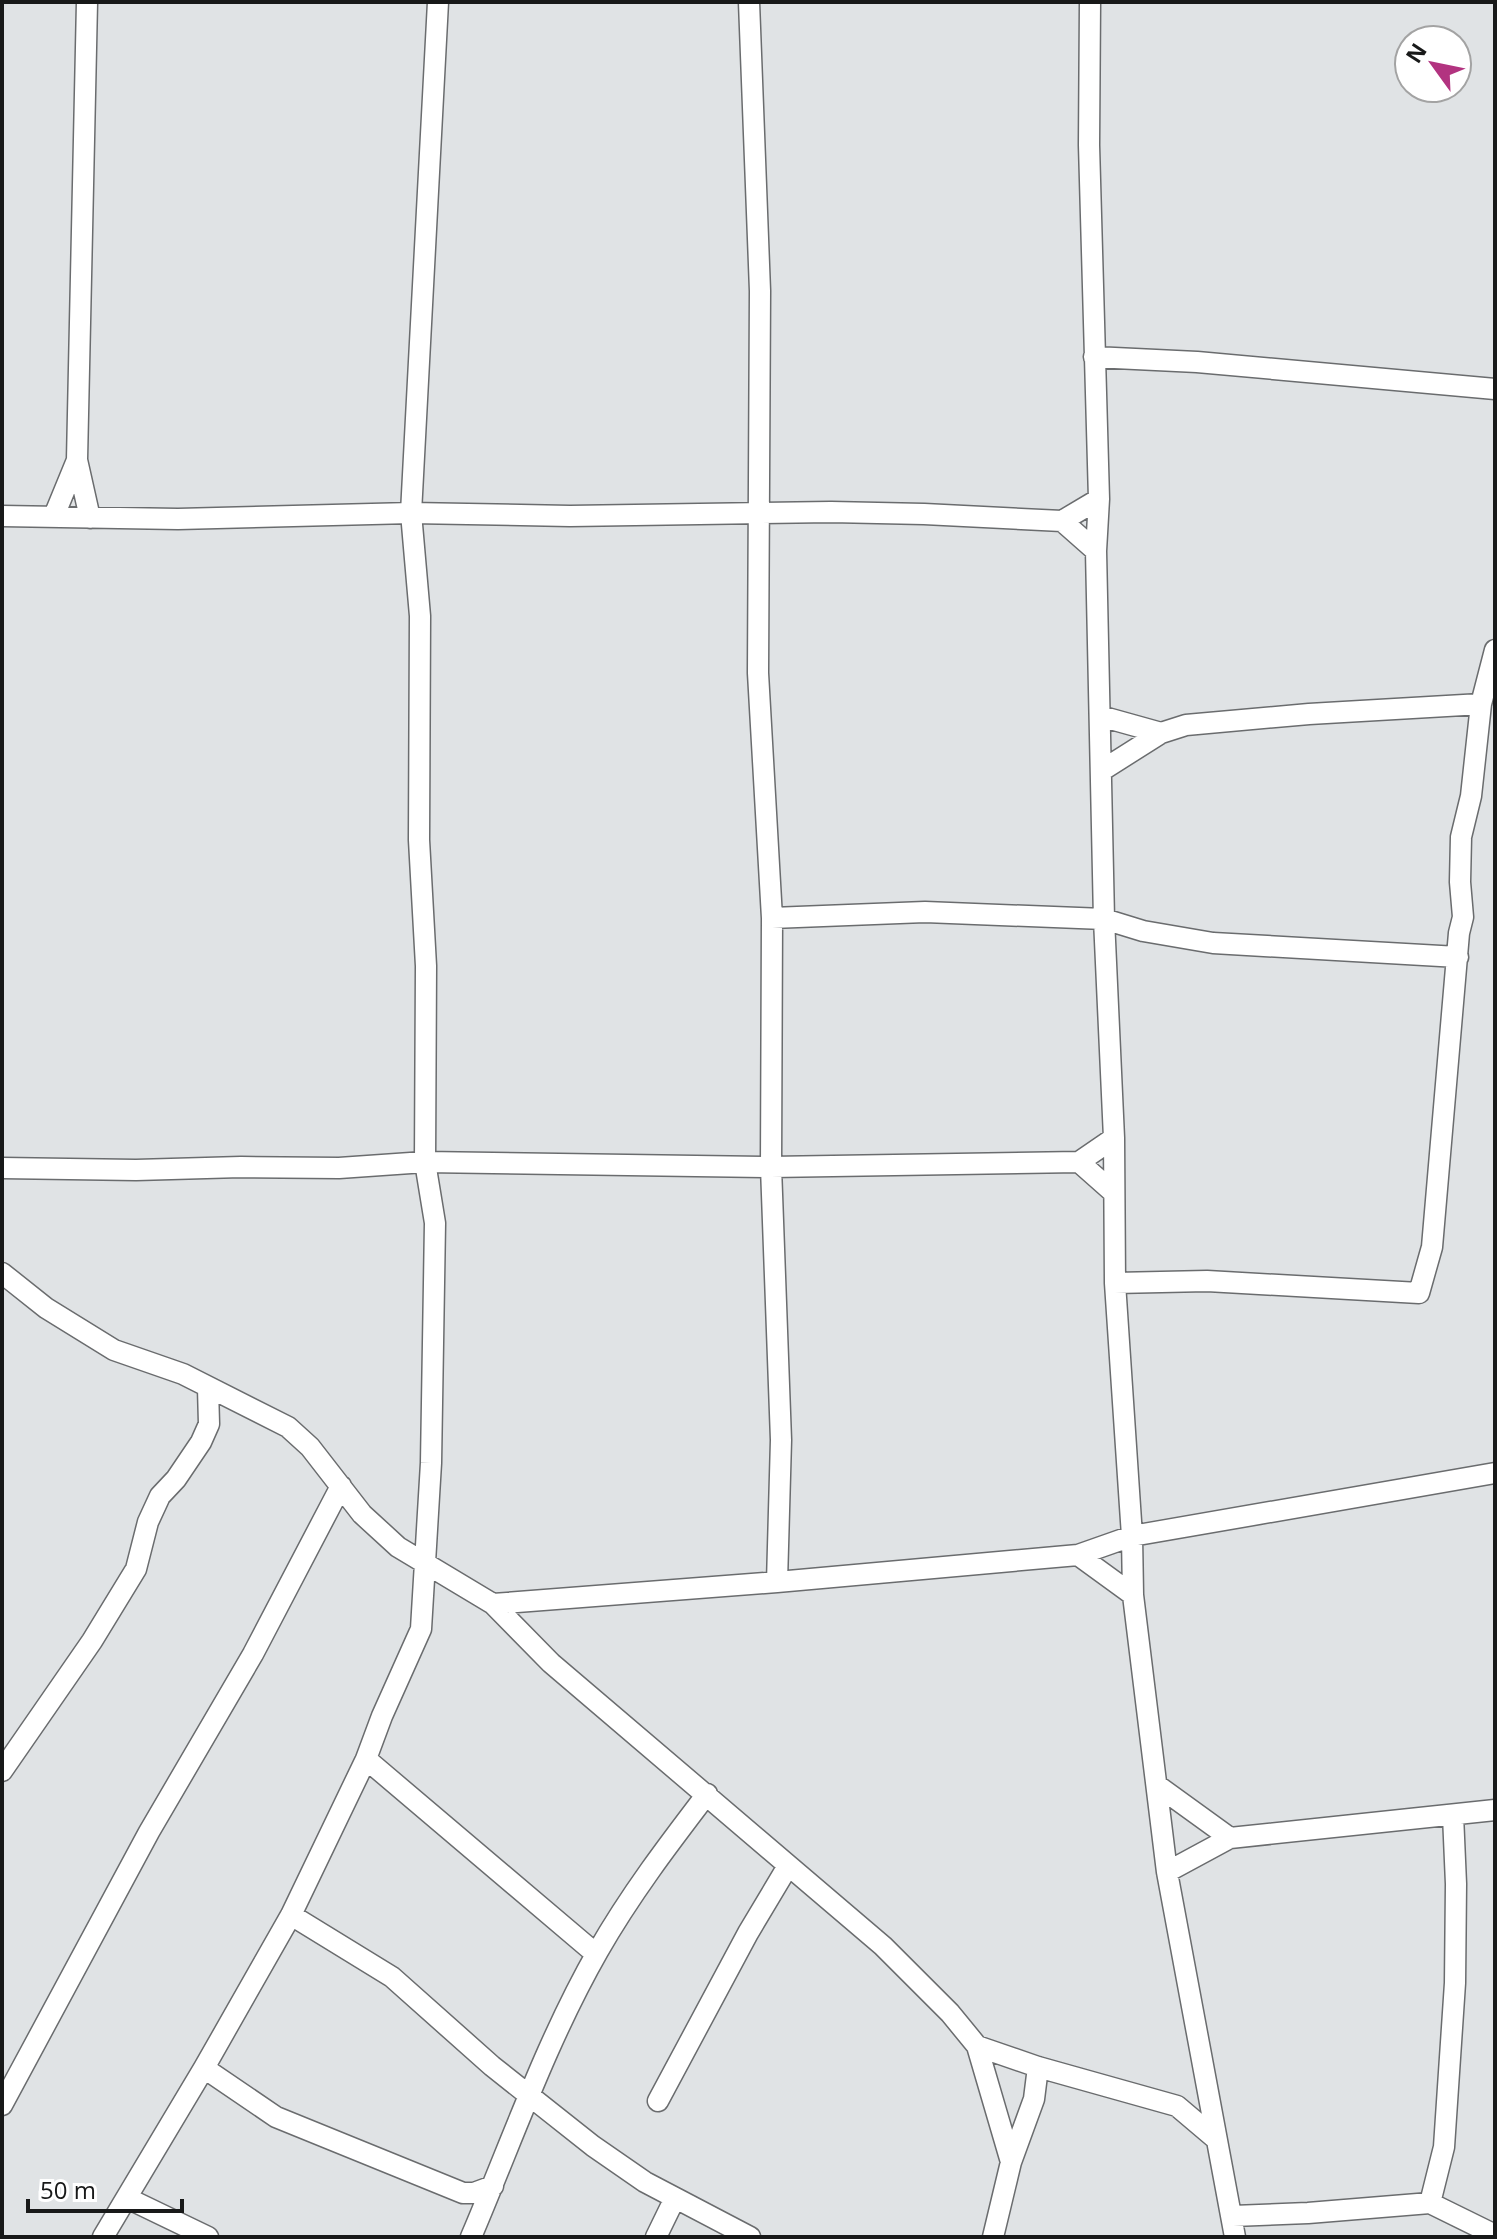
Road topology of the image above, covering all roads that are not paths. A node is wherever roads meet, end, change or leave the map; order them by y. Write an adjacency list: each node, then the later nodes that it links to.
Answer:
1 (87, 2): 7 (street)
2 (438, 2): 9 (street)
3 (749, 2): 10 (street)
4 (1090, 2): 5 (street)
5 (1094, 357): 6 (street); 8 (street)
6 (1495, 389)
7 (77, 460): 12 (street); 13 (street)
8 (1099, 499): 14 (street); 15 (street)
9 (411, 513): 10 (street); 13 (street); 25 (street)
10 (759, 513): 14 (street); 21 (street)
11 (2, 516): 12 (street)
12 (54, 516): 13 (street)
13 (90, 518)
14 (1062, 521): 15 (street)
15 (1096, 551): 18 (street)
16 (1495, 650): 17 (street)
17 (1481, 704): 19 (street); 23 (street)
18 (1100, 716): 19 (street); 20 (street)
19 (1161, 733): 20 (street)
20 (1101, 771): 22 (street)
21 (772, 918): 22 (street); 27 (street)
22 (1104, 919): 23 (street); 24 (street)
23 (1458, 957): 31 (street)
24 (1114, 1138): 26 (street); 29 (street)
25 (425, 1162): 27 (street); 28 (street); 37 (street)
26 (1079, 1162): 27 (street); 29 (street)
27 (771, 1167): 38 (street)
28 (2, 1168)
29 (1114, 1193): 31 (street)
30 (2, 1273): 32 (street)
31 (1115, 1283): 35 (street)
32 (208, 1388): 34 (street); 42 (street)
33 (1495, 1473): 35 (street)
34 (341, 1486): 37 (street); 58 (street)
35 (1132, 1536): 36 (street); 39 (street)
36 (1078, 1555): 38 (street); 39 (street)
37 (426, 1566): 40 (street); 41 (street)
38 (777, 1582): 40 (street)
39 (1133, 1595): 43 (street)
40 (493, 1604): 44 (street)
41 (366, 1759): 50 (street); 51 (street)
42 (2, 1771)
43 (1158, 1786): 47 (street); 49 (street)
44 (707, 1794): 48 (street); 51 (street)
45 (1495, 1810): 46 (street)
46 (1453, 1815): 47 (street); 65 (street)
47 (1230, 1838): 49 (street)
48 (788, 1866): 52 (street); 57 (street)
49 (1167, 1872): 55 (street)
50 (291, 1915): 54 (street); 56 (street)
51 (596, 1954): 56 (street)
52 (977, 2046): 53 (street); 61 (street)
53 (1038, 2067): 59 (street); 61 (street)
54 (204, 2068): 62 (street); 63 (street)
55 (1205, 2082): 59 (street); 60 (street)
56 (529, 2095): 62 (street); 64 (street)
57 (658, 2101)
58 (2, 2105)
59 (1177, 2106): 60 (street)
60 (1216, 2139): 66 (street)
61 (1011, 2162): 73 (street)
62 (493, 2186): 70 (street)
63 (127, 2198): 68 (street); 69 (street)
64 (675, 2198): 71 (street); 72 (street)
65 (1430, 2203): 66 (street); 67 (street)
66 (1233, 2216): 74 (street)
67 (1495, 2235)
68 (103, 2237)
69 (208, 2237)
70 (471, 2237)
71 (656, 2237)
72 (750, 2237)
73 (993, 2237)
74 (1235, 2237)

